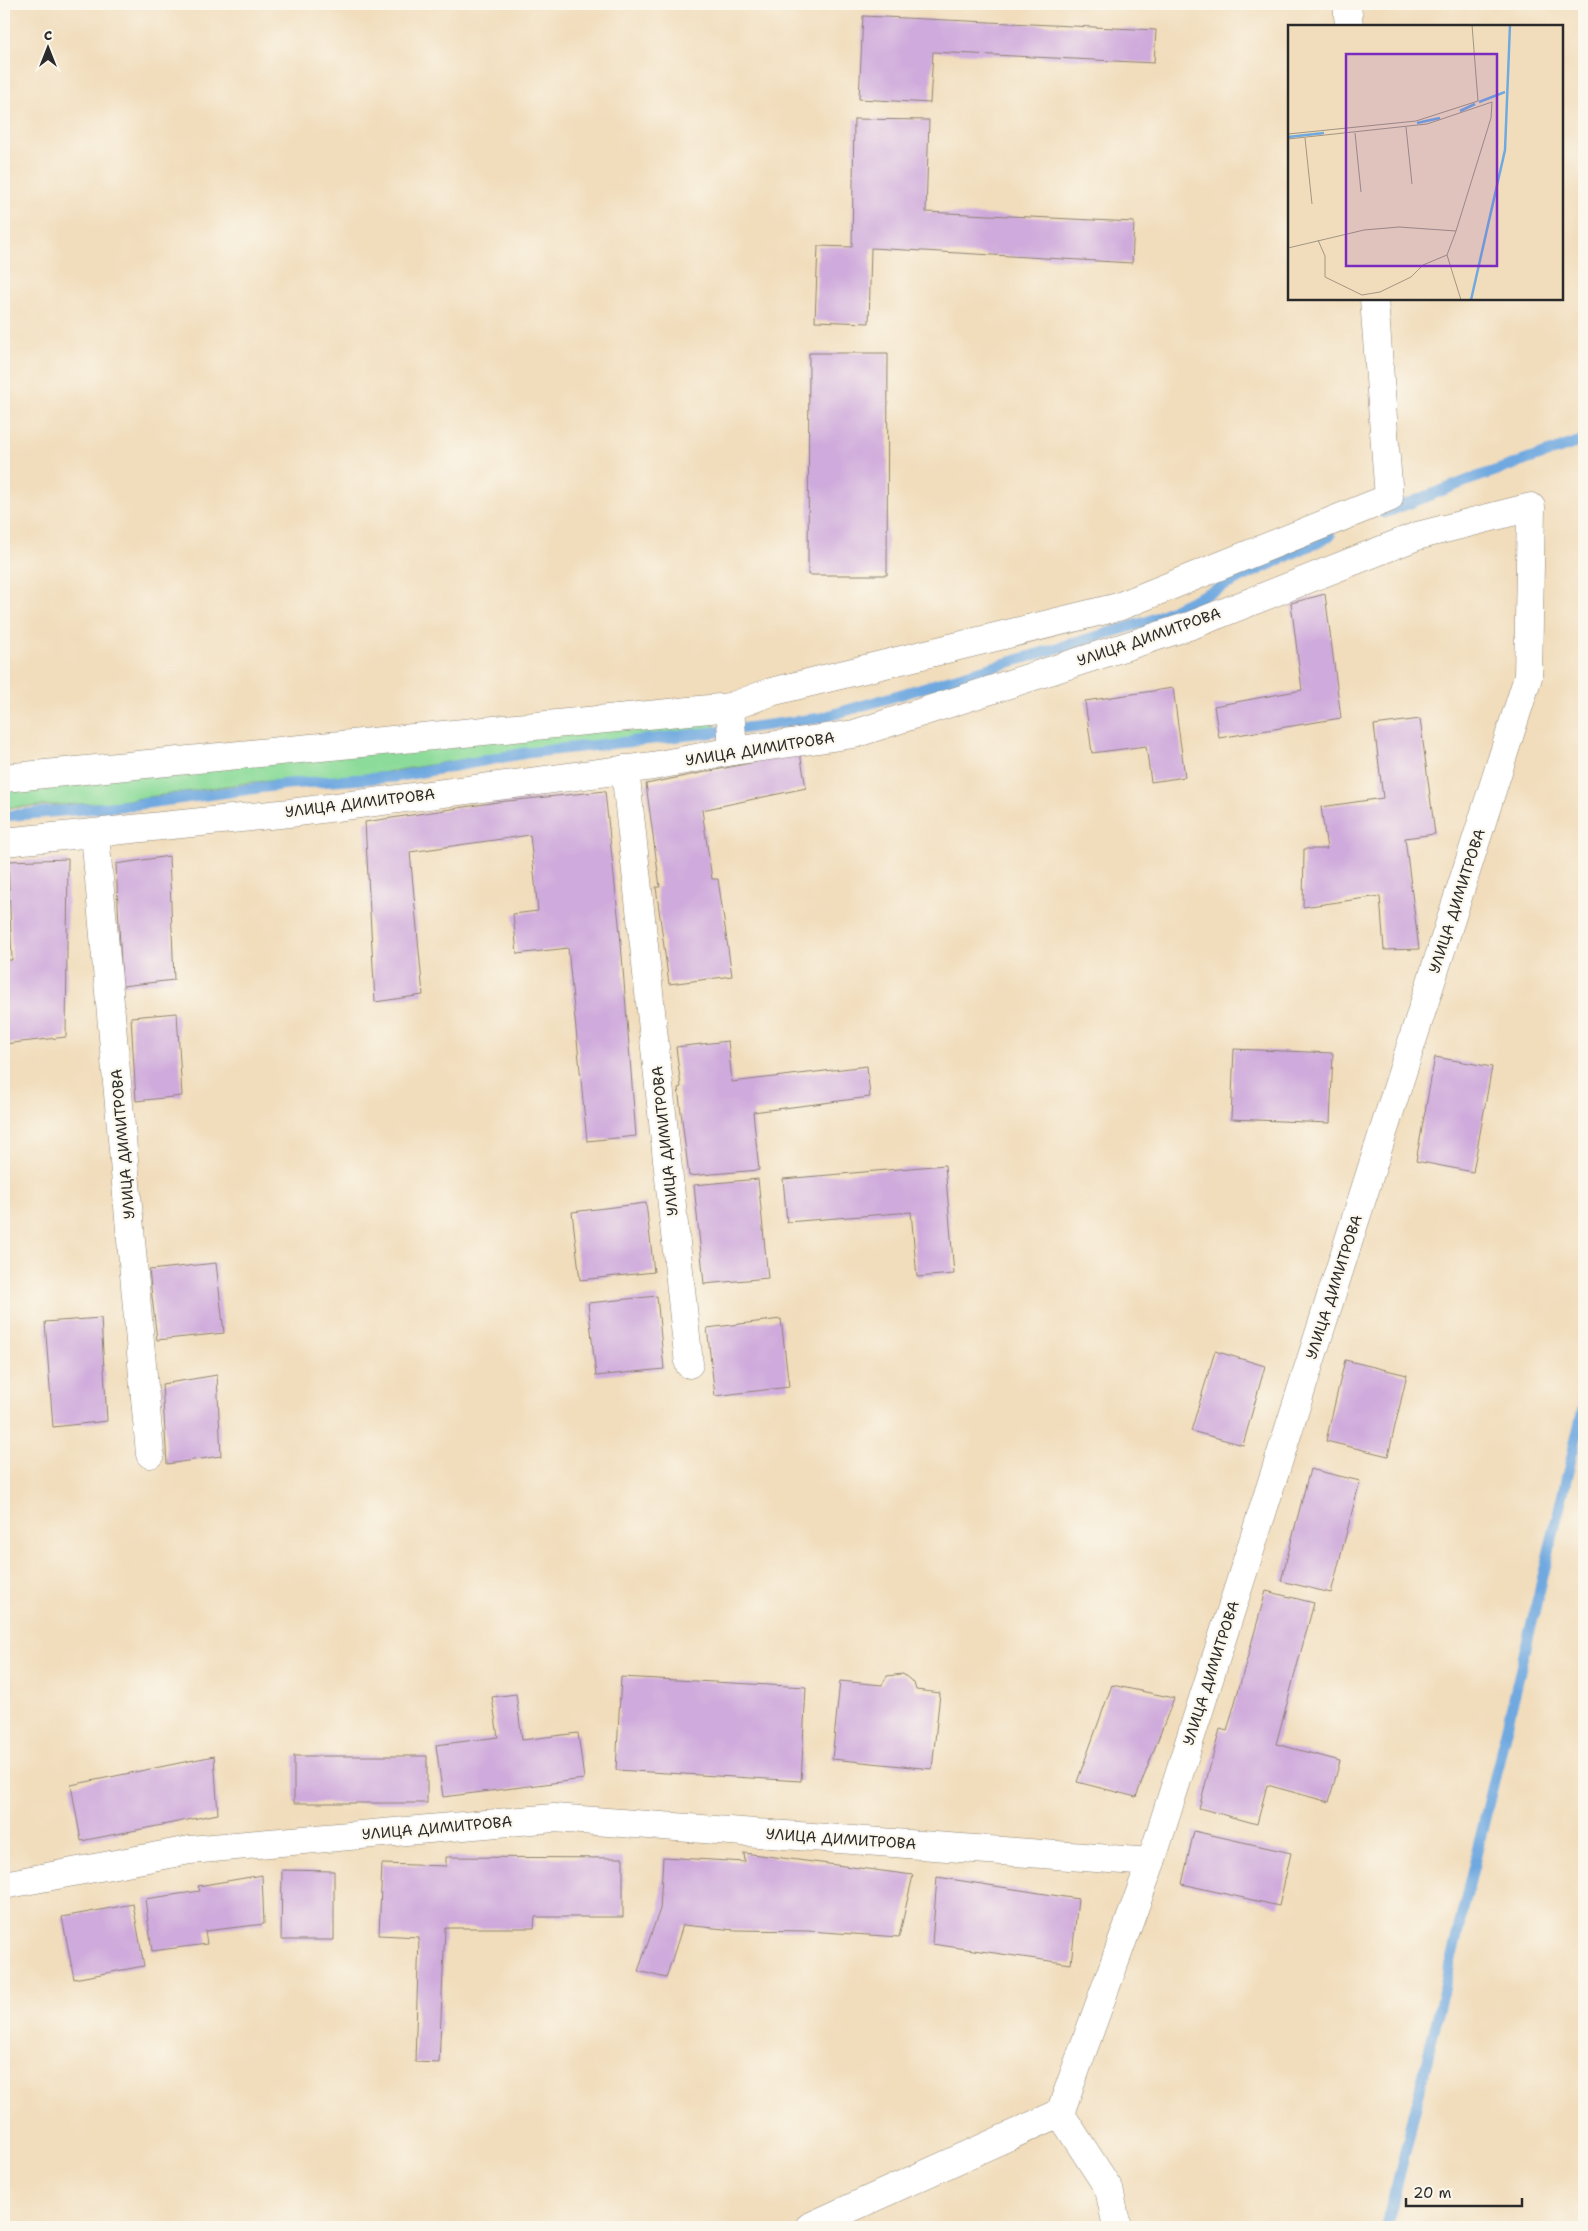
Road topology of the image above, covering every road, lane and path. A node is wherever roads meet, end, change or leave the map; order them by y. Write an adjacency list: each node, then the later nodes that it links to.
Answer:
1 (1347, 4): 2 (street)
2 (1349, 25)
3 (1374, 300): 4 (street)
4 (730, 707): 5 (street); 7 (street)
5 (733, 751): 6 (street, УЛИЦА ДИМИТРОВА); 12 (street, УЛИЦА ДИМИТРОВА)
6 (625, 769): 8 (street, УЛИЦА ДИМИТРОВА); 10 (street, УЛИЦА ДИМИТРОВА)
7 (4, 778)
8 (95, 834): 9 (street, УЛИЦА ДИМИТРОВА); 11 (street, УЛИЦА ДИМИТРОВА)
9 (4, 842)
10 (689, 1364)
11 (150, 1454)
12 (1152, 1862): 13 (street, УЛИЦА ДИМИТРОВА); 14 (street)
13 (4, 1884)
14 (1060, 2113): 15 (street); 16 (street)
15 (808, 2227)
16 (1117, 2227)

